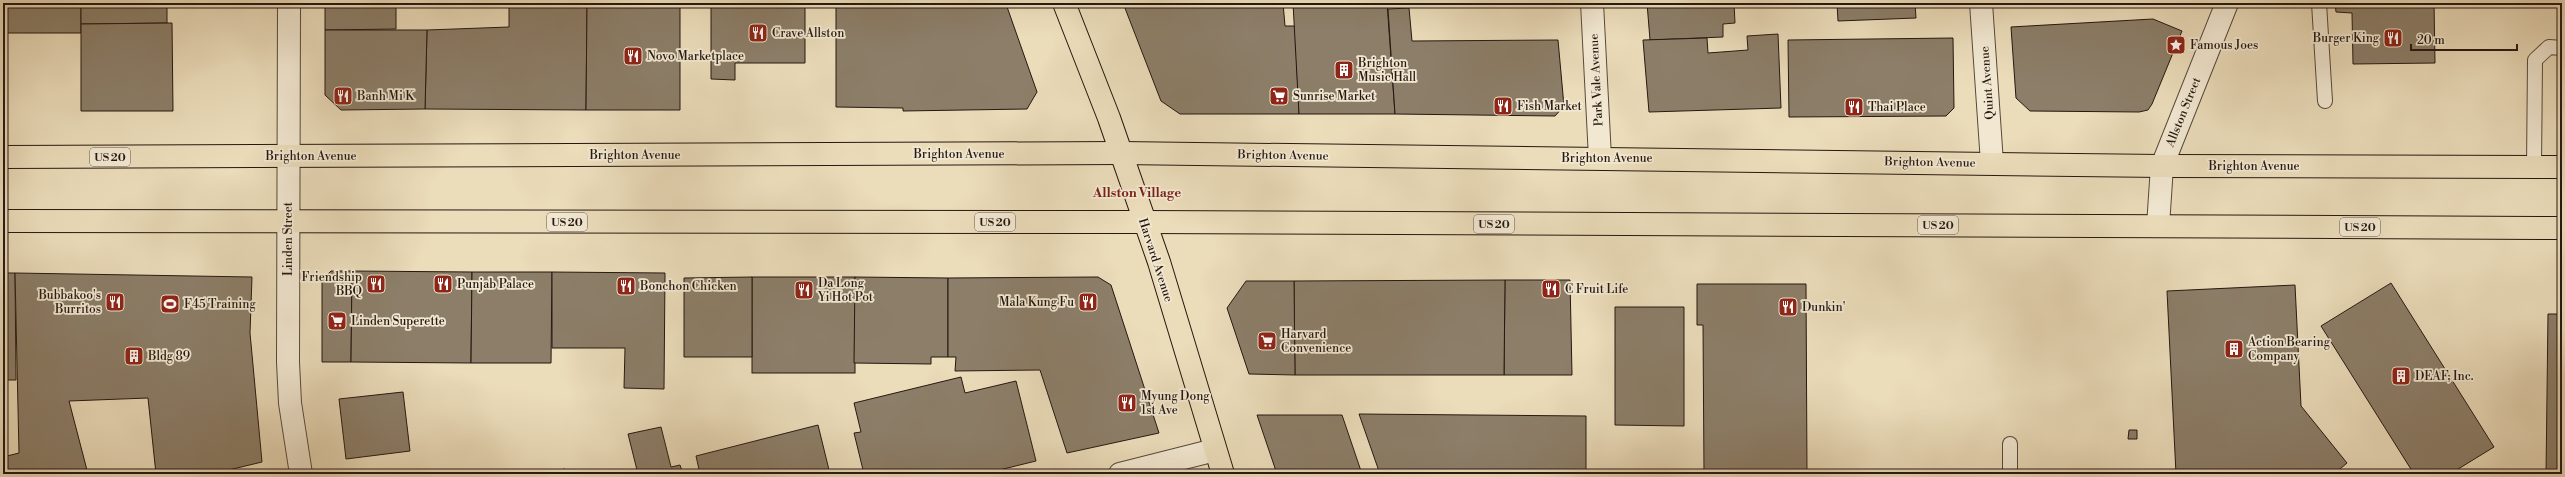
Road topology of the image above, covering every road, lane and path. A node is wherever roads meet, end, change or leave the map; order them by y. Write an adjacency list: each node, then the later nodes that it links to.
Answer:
1 (289, 3): 10 (street, Linden Street)
2 (1064, 3): 9 (main road, Harvard Avenue)
3 (1592, 3): 12 (street, Park Vale Avenue)
4 (1981, 3): 13 (street, Quint Avenue)
5 (2227, 3): 14 (street, Allston Street)
6 (2318, 3): 8 (lane)
7 (2562, 48): 15 (lane)
8 (2325, 102)
9 (1121, 153): 10 (main road, Brighton Avenue / US 20); 12 (main road, Brighton Avenue / US 20); 19 (main road, Harvard Avenue)
10 (288, 156): 11 (main road, Brighton Avenue / US 20); 18 (street, Linden Street)
11 (3, 157)
12 (1600, 158): 13 (main road, Brighton Avenue / US 20)
13 (1992, 163): 14 (main road, Brighton Avenue / US 20)
14 (2162, 166): 15 (main road, Brighton Avenue / US 20); 20 (street, Allston Street)
15 (2534, 167): 16 (main road, Brighton Avenue / US 20)
16 (2562, 167)
17 (3, 221): 18 (main road, US 20)
18 (288, 222): 19 (main road, US 20); 24 (street, Linden Street)
19 (1143, 222): 20 (main road, US 20); 23 (main road, Harvard Avenue)
20 (2158, 226): 21 (main road, US 20)
21 (2562, 228)
22 (2010, 444): 27 (lane)
23 (1214, 450): 25 (street); 26 (main road, Harvard Avenue)
24 (301, 474)
25 (1120, 474)
26 (1223, 474)
27 (2010, 474)

